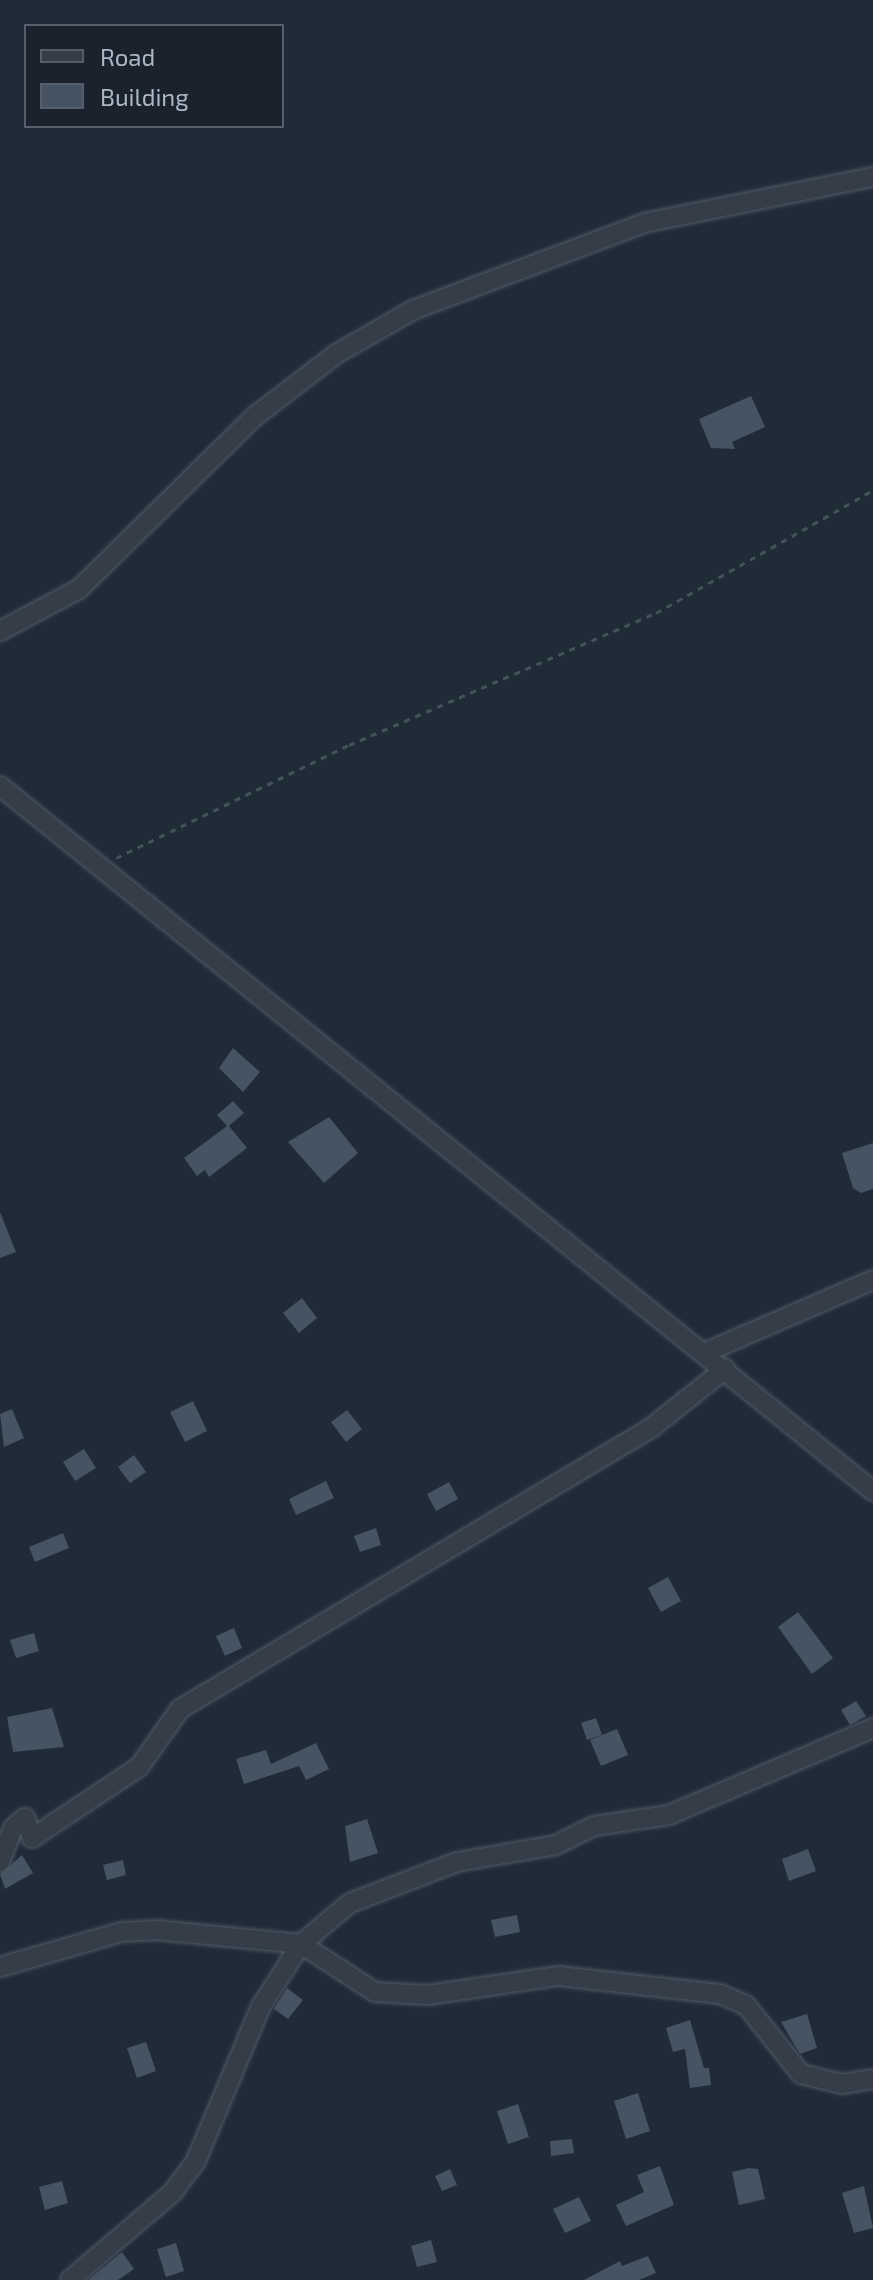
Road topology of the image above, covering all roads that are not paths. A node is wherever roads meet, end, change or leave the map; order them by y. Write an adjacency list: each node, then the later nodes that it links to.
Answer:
1 (873, 177): 2 (street)
2 (0, 631)
3 (0, 786): 5 (street)
4 (873, 1280): 5 (street)
5 (704, 1353): 6 (street)
6 (725, 1369): 7 (street); 9 (street)
7 (873, 1491)
8 (873, 1728): 10 (street)
9 (0, 1862)
10 (301, 1944): 11 (street); 12 (street); 13 (street)
11 (0, 1967)
12 (873, 2079)
13 (70, 2280)

